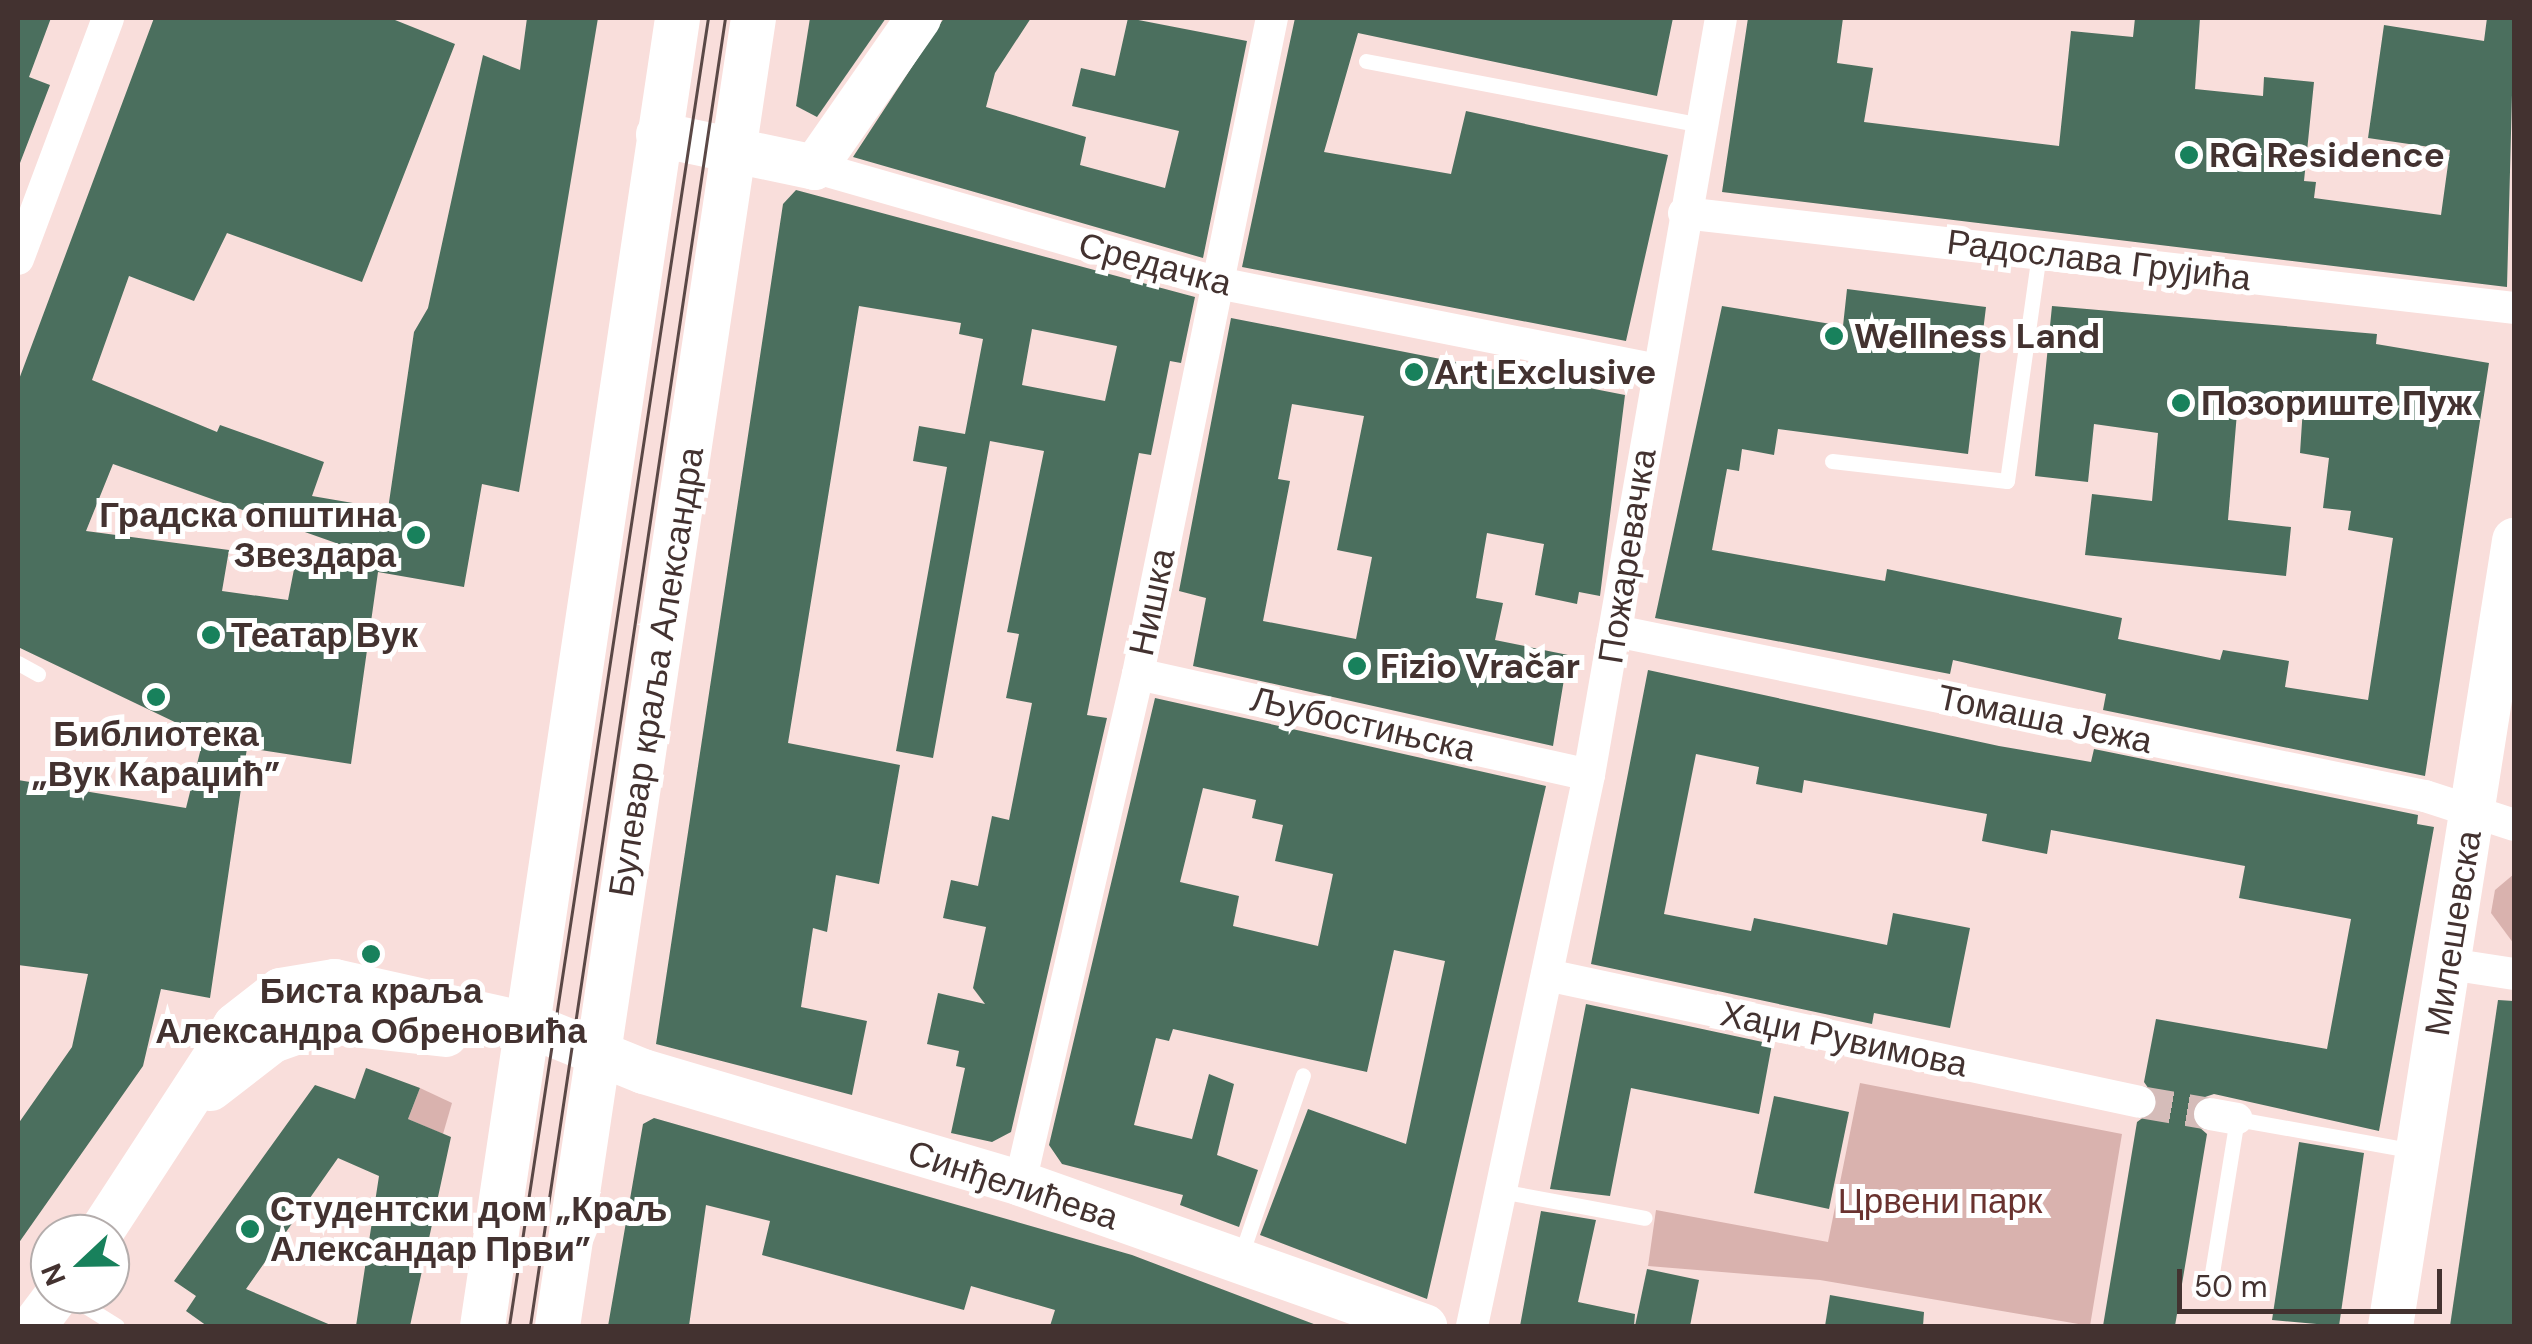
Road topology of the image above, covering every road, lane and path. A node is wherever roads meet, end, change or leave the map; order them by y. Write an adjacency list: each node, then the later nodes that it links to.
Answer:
1 (108, 18): 14 (street)
2 (677, 18): 9 (main road)
3 (753, 18): 10 (main road, Булевар краља Александра)
4 (918, 18): 11 (main road)
5 (1272, 18): 15 (street, Нишка)
6 (1721, 18): 8 (street, Пожаревачка)
7 (1366, 61): 8 (lane)
8 (1701, 125): 12 (street, Пожаревачка)
9 (658, 134): 10 (main road, Средачка); 29 (main road)
10 (734, 148): 11 (main road, Средачка); 30 (main road, Булевар краља Александра)
11 (814, 168): 15 (street, Средачка)
12 (1684, 213): 13 (street, Радослава Грујића); 17 (street, Пожаревачка)
13 (2039, 254): 16 (street, Радослава Грујића); 18 (lane)
14 (18, 259)
15 (1218, 283): 17 (street, Средачка); 23 (street, Нишка)
16 (2514, 308)
17 (1658, 370): 20 (street, Пожаревачка)
18 (1832, 461)
19 (2514, 540): 25 (main road, Милешевска)
20 (1616, 630): 24 (street, Пожаревачка); 25 (street, Томаша Јежа)
21 (18, 663): 22 (lane)
22 (38, 674)
23 (1138, 674): 24 (street, Љубостињска); 34 (street, Нишка)
24 (1589, 775): 28 (street, Пожаревачка)
25 (2494, 818): 26 (main road, Милешевска)
26 (2450, 964): 27 (street); 33 (main road, Милешевска)
27 (2514, 974)
28 (1547, 975): 32 (street, Хаџи Рувимова); 35 (street, Пожаревачка)
29 (525, 1038): 30 (main road, Синђелићева); 36 (main road, Синђелићева); 40 (main road)
30 (599, 1056): 34 (main road, Синђелићева); 41 (main road, Булевар краља Александра)
31 (1303, 1075): 38 (lane)
32 (2140, 1102)
33 (2418, 1152): 39 (lane); 44 (main road, Милешевска)
34 (1020, 1183): 38 (main road, Синђелићева)
35 (1500, 1191): 37 (lane); 43 (street, Пожаревачка)
36 (114, 1214)
37 (1645, 1218)
38 (1240, 1259): 42 (main road, Синђелићева)
39 (2211, 1279)
40 (482, 1326)
41 (557, 1326)
42 (1424, 1326)
43 (1472, 1326)
44 (2390, 1326)

